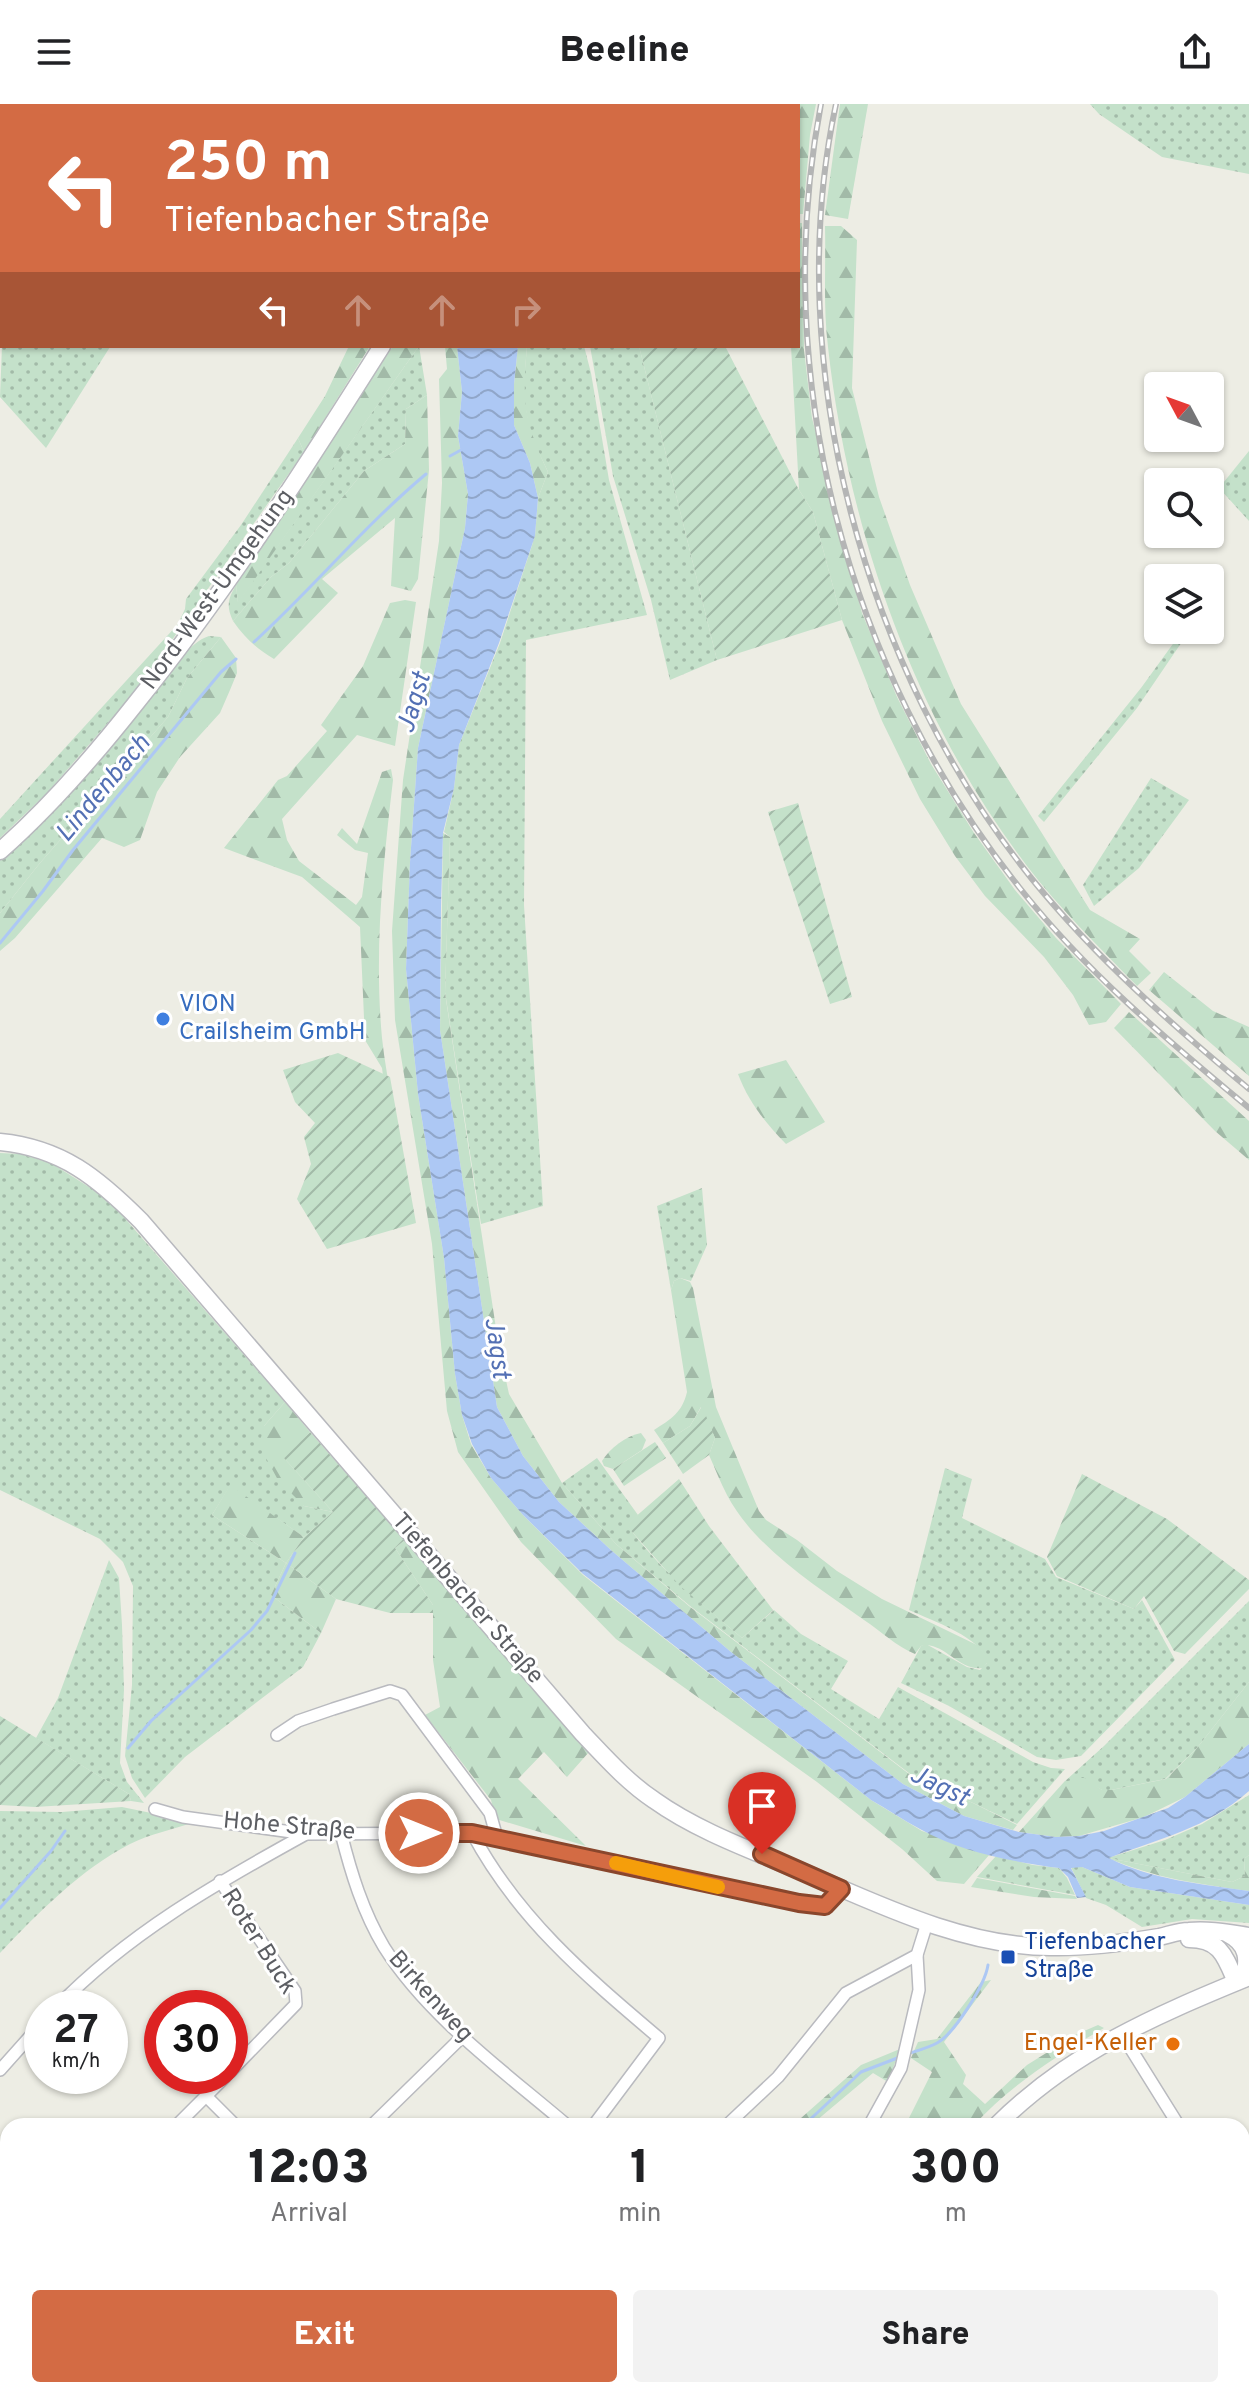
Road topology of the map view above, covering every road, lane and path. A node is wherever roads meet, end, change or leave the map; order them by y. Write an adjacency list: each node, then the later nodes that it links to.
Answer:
1 (381, 348): 2 (main road, Nord-West-Umgehung)
2 (0, 851)
3 (0, 1142): 11 (main road, Tiefenbacher Straße)
4 (277, 1735): 9 (street)
5 (155, 1809): 8 (street, Hohe Straße)
6 (341, 1833): 7 (street, Hohe Straße); 8 (street, Hohe Straße); 20 (street, Birkenweg)
7 (472, 1833): 9 (street, Hohe Straße); 29 (street)
8 (306, 1834): 10 (street)
9 (497, 1838): 11 (street, Hohe Straße)
10 (220, 1881): 18 (street); 22 (street, Roter Buck)
11 (841, 1889): 12 (main road, Tiefenbacher Straße)
12 (927, 1923): 15 (main road, Tiefenbacher Straße); 16 (street)
13 (1223, 1932): 14 (main road, Tiefenbacher Straße); 15 (main road, Tiefenbacher Straße); 17 (main road)
14 (1249, 1936)
15 (1159, 1937): 17 (main road, Tiefenbacher Straße)
16 (917, 1955): 30 (street); 31 (street)
17 (1243, 1979): 19 (main road)
18 (74, 1990)
19 (1121, 2033): 32 (main road); 33 (street)
20 (463, 2036): 27 (street); 28 (street, Birkenweg)
21 (24, 2043): 23 (street)
22 (248, 2053)
23 (0, 2070)
24 (206, 2096): 25 (street); 26 (street)
25 (184, 2118)
26 (228, 2118)
27 (379, 2118)
28 (559, 2118)
29 (599, 2118)
30 (734, 2118)
31 (873, 2118)
32 (1005, 2118)
33 (1174, 2118)

